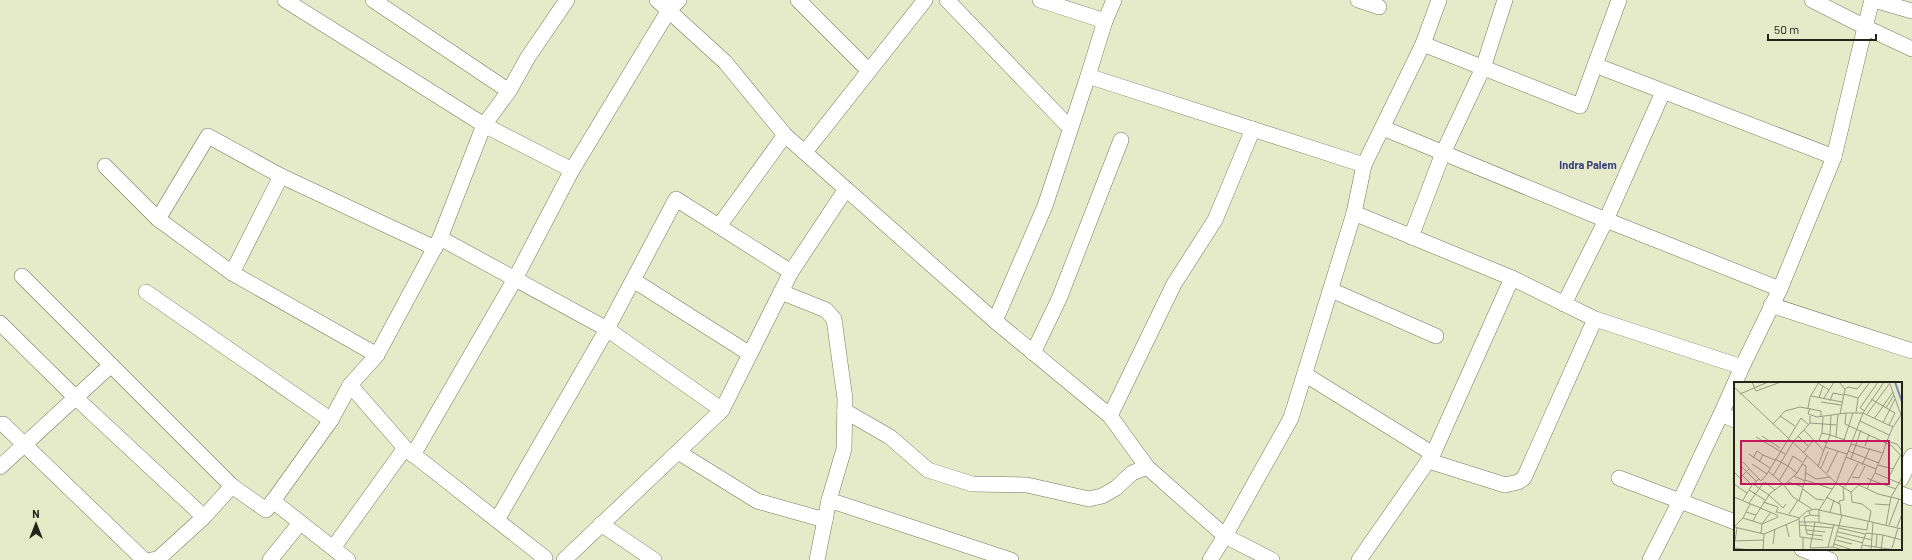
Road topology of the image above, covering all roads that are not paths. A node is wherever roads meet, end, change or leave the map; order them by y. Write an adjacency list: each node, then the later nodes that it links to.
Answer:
1 (285, 0): 29 (street)
2 (373, 0): 27 (street)
3 (567, 0): 27 (street)
4 (657, 0): 16 (street)
5 (798, 0): 25 (street)
6 (926, 0): 25 (street)
7 (947, 0): 30 (street)
8 (1040, 0): 19 (street)
9 (1114, 0): 19 (street)
10 (1358, 0): 17 (street)
11 (1439, 0): 21 (street)
12 (1505, 0): 24 (street)
13 (1619, 0): 23 (street)
14 (1812, 0): 20 (street)
15 (1873, 0): 18 (street); 20 (street)
16 (674, 5): 33 (street); 40 (street)
17 (1379, 7)
18 (1912, 11)
19 (1105, 21): 26 (street)
20 (1865, 28): 22 (street); 37 (street)
21 (1423, 44): 24 (street); 31 (street)
22 (1912, 49)
23 (1595, 65): 24 (street); 28 (street)
24 (1483, 68): 36 (street)
25 (869, 71): 35 (street)
26 (1088, 76): 30 (street); 32 (street)
27 (509, 91): 29 (street)
28 (1663, 92): 37 (street); 45 (street)
29 (484, 125): 40 (street); 48 (street)
30 (1070, 128): 62 (street)
31 (1383, 128): 36 (street); 38 (street)
32 (1253, 129): 38 (street); 79 (street)
33 (785, 135): 35 (street); 46 (street)
34 (1121, 140): 67 (street)
35 (806, 152): 42 (street)
36 (1443, 153): 45 (street); 47 (street)
37 (1834, 157): 55 (street)
38 (1364, 165): 43 (street)
39 (105, 166): 44 (street)
40 (572, 170): 53 (street)
41 (281, 176): 44 (street); 48 (street); 50 (street)
42 (846, 189): 49 (street); 62 (street)
43 (1354, 213): 47 (street); 56 (street)
44 (158, 219): 50 (street)
45 (1606, 220): 55 (street); 59 (street)
46 (719, 226): 49 (street); 54 (street)
47 (1411, 237): 52 (street)
48 (438, 243): 53 (street); 68 (street)
49 (791, 272): 58 (street)
50 (232, 273): 68 (street)
51 (22, 276): 70 (street)
52 (1512, 278): 59 (street); 87 (street)
53 (515, 279): 64 (street); 84 (street)
54 (633, 280): 64 (street); 69 (street)
55 (1780, 288): 60 (street)
56 (1331, 290): 65 (street); 72 (street)
57 (146, 292): 81 (street)
58 (781, 292): 69 (street); 78 (street)
59 (1564, 304): 61 (street)
60 (1771, 306): 66 (street); 71 (street)
61 (1595, 319): 71 (street); 87 (street)
62 (995, 321): 67 (street)
63 (0, 323): 76 (street)
64 (607, 329): 77 (street); 99 (street)
65 (1436, 336)
66 (1912, 351)
67 (1033, 353): 79 (street)
68 (377, 354): 74 (street)
69 (750, 354): 77 (street)
70 (111, 365): 76 (street); 92 (street)
71 (1742, 367): 73 (street)
72 (1306, 375): 87 (street); 104 (street)
73 (1738, 382)
74 (350, 385): 81 (street); 84 (street)
75 (1734, 396): 80 (street)
76 (75, 397): 83 (street); 98 (street)
77 (722, 410): 85 (street)
78 (845, 410): 89 (street); 95 (street)
79 (1110, 416): 89 (street)
80 (1728, 417): 97 (street)
81 (331, 420): 96 (street)
82 (3, 424): 83 (street)
83 (24, 443): 88 (street); 108 (street)
84 (409, 452): 99 (street); 105 (street)
85 (678, 452): 100 (street); 103 (street)
86 (1912, 456): 90 (street)
87 (1431, 458): 117 (street)
88 (0, 467)
89 (1147, 468): 104 (street)
90 (1902, 477)
91 (1619, 478): 97 (street)
92 (232, 486): 96 (street); 98 (street)
93 (1902, 494): 94 (street)
94 (1912, 498)
95 (829, 500): 100 (street); 114 (street)
96 (273, 501): 101 (street)
97 (1680, 501): 102 (street); 118 (street)
98 (204, 517): 108 (street)
99 (497, 520): 107 (street)
100 (825, 520): 113 (street)
101 (300, 522): 105 (street); 109 (street)
102 (1734, 522)
103 (602, 524): 111 (street); 112 (street)
104 (1225, 536): 115 (street); 116 (street)
105 (333, 548): 110 (street)
106 (1805, 550): 119 (street)
107 (545, 559)
108 (153, 560)
109 (270, 560)
110 (348, 560)
111 (564, 560)
112 (654, 560)
113 (817, 560)
114 (1011, 560)
115 (1210, 560)
116 (1272, 560)
117 (1359, 560)
118 (1650, 560)
119 (1830, 560)

